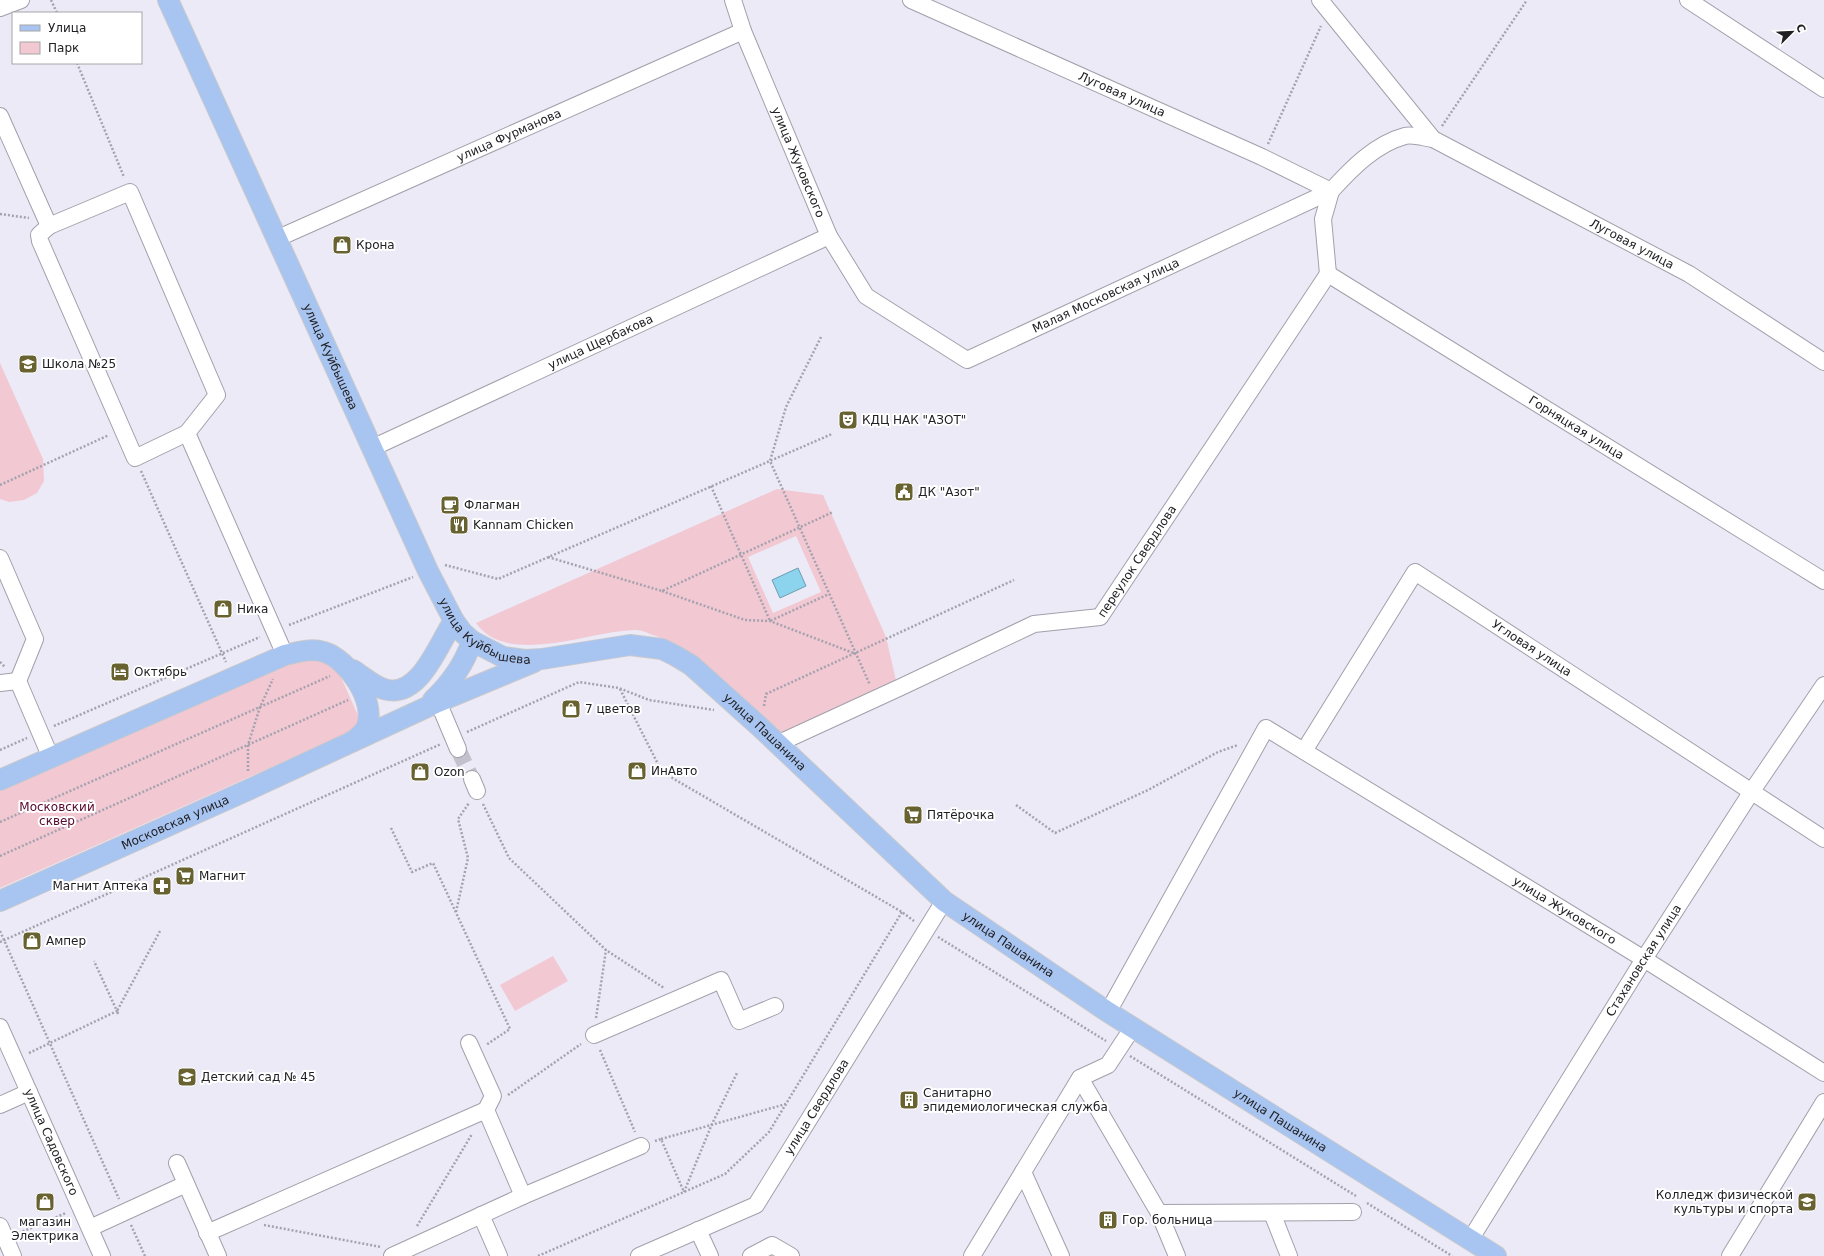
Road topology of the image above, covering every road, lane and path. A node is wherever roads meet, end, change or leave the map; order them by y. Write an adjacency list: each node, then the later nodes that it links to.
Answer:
1 (21, 0): 9 (street)
2 (51, 0): 10 (path)
3 (168, 0): 22 (main road, улица Куйбышева)
4 (733, 0): 11 (street, улица Жуковского)
5 (910, 0): 16 (street, Луговая улица)
6 (1527, 0): 15 (path)
7 (1688, 0): 13 (street)
8 (1324, 5): 15 (street, Луговая улица); 16 (path)
9 (0, 8)
10 (57, 12)
11 (743, 31): 21 (street, улица Жуковского); 22 (street, улица Фурманова)
12 (77, 64): 18 (path)
13 (1824, 89)
14 (0, 116): 20 (street)
15 (1433, 139): 17 (street, Луговая улица); 26 (street, Луговая улица)
16 (1262, 157): 17 (street, Луговая улица)
17 (1331, 191): 23 (street, Луговая улица); 24 (street, Малая Московская улица)
18 (130, 192): 20 (street); 28 (street)
19 (0, 214): 20 (path)
20 (48, 223): 27 (street)
21 (829, 236): 24 (street, улица Жуковского); 30 (street, улица Щербакова)
22 (276, 239): 30 (main road, улица Куйбышева)
23 (1328, 274): 43 (street, Горняцкая улица); 61 (street, переулок Свердлова)
24 (887, 309)
25 (821, 338): 32 (path)
26 (1824, 362)
27 (122, 430): 31 (street); 33 (path)
28 (187, 433): 31 (street); 48 (street)
29 (832, 434): 32 (path)
30 (372, 448): 46 (main road, улица Куйбышева)
31 (135, 458): 50 (path)
32 (770, 461): 34 (path); 36 (path)
33 (0, 485)
34 (711, 486): 37 (path); 38 (path)
35 (833, 512): 36 (path)
36 (799, 528): 37 (path); 45 (path)
37 (741, 554): 44 (path); 47 (path)
38 (548, 557): 40 (path); 44 (path)
39 (0, 558): 56 (street)
40 (444, 565)
41 (416, 575): 48 (path)
42 (1014, 580): 51 (path)
43 (1824, 581)
44 (662, 591): 47 (path)
45 (828, 594): 47 (path); 51 (path)
46 (454, 620): 49 (main road, улица Куйбышева); 54 (main road)
47 (770, 621): 51 (path)
48 (275, 630): 50 (path); 52 (street)
49 (472, 641): 53 (main road, улица Куйбышева); 62 (main road)
50 (223, 654): 55 (path); 66 (path)
51 (856, 654): 61 (path); 65 (path)
52 (285, 655): 54 (main road); 55 (main road); 63 (path)
53 (542, 659): 62 (main road, Московская улица); 65 (main road, улица Пашанина)
54 (341, 669): 63 (path); 68 (main road)
55 (233, 677): 74 (main road)
56 (18, 681): 57 (street); 66 (street)
57 (0, 683)
58 (1824, 685): 77 (street, Стахановская улица)
59 (619, 688): 64 (path); 67 (path); 86 (path)
60 (345, 693): 71 (path)
61 (876, 699): 69 (street, переулок Свердлова)
62 (432, 703): 67 (street); 68 (main road, Московская улица)
63 (260, 707): 71 (path); 79 (path)
64 (720, 715)
65 (759, 726): 69 (main road, улица Пашанина)
66 (40, 732): 72 (path); 74 (street)
67 (456, 743): 90 (path)
68 (350, 744): 76 (main road, Московская улица)
69 (777, 744): 84 (main road, улица Пашанина)
70 (1241, 744): 78 (path)
71 (248, 745): 76 (path); 82 (path)
72 (0, 750)
73 (1304, 751): 77 (street, Угловая улица); 93 (street, улица Жуковского); 97 (street, улица Жуковского)
74 (51, 758): 75 (main road)
75 (0, 780)
76 (248, 790): 83 (main road, Московская улица)
77 (1752, 791): 81 (street, Угловая улица); 93 (street, Стахановская улица)
78 (1016, 805)
79 (0, 822)
80 (391, 828): 85 (path)
81 (1824, 839)
82 (0, 856)
83 (0, 901)
84 (944, 901): 87 (street, улица Свердлова); 97 (main road, улица Пашанина)
85 (456, 912): 92 (path); 103 (path)
86 (902, 912): 87 (path); 111 (path)
87 (926, 929): 104 (path); 130 (street, улица Свердлова)
88 (0, 931): 90 (path)
89 (160, 931): 98 (path)
90 (4, 940): 91 (path); 102 (path)
91 (0, 942)
92 (606, 950): 95 (path); 101 (path)
93 (1644, 959): 107 (street, улица Жуковского); 133 (street, Стахановская улица)
94 (94, 961): 98 (path)
95 (679, 998): 96 (street); 101 (street)
96 (775, 1006)
97 (1108, 1012): 100 (main road, улица Пашанина)
98 (118, 1013): 102 (path)
99 (0, 1027): 105 (street, улица Садовского)
100 (1132, 1027): 104 (street); 133 (main road, улица Пашанина)
101 (594, 1035): 113 (path); 116 (path)
102 (51, 1042): 105 (path); 122 (path)
103 (472, 1049): 113 (street)
104 (1118, 1049): 108 (street); 149 (path)
105 (15, 1060): 109 (street, улица Садовского)
106 (737, 1073): 114 (path)
107 (1824, 1073)
108 (1080, 1078): 118 (street); 125 (street)
109 (29, 1092): 112 (street); 129 (street, улица Садовского)
110 (1824, 1102): 151 (street)
111 (786, 1103): 114 (path); 120 (path)
112 (0, 1105)
113 (486, 1110): 121 (street); 128 (street); 134 (path)
114 (712, 1124): 115 (path); 120 (path)
115 (661, 1139): 116 (path); 120 (path)
116 (641, 1146): 121 (street)
117 (177, 1163): 119 (street)
118 (1023, 1172): 145 (street); 146 (street)
119 (186, 1184): 122 (street); 132 (street)
120 (684, 1192): 140 (path)
121 (523, 1196): 127 (street)
122 (125, 1211): 129 (street); 137 (path)
123 (1353, 1212): 126 (street)
124 (66, 1213): 131 (path)
125 (1159, 1213): 126 (street); 147 (street)
126 (1272, 1213): 148 (street)
127 (481, 1215): 134 (street); 139 (street)
128 (236, 1220): 132 (street); 134 (path)
129 (90, 1228): 136 (street, улица Садовского)
130 (698, 1230): 141 (street, улица Свердлова); 142 (street)
131 (3, 1232): 135 (street)
132 (208, 1233): 138 (street)
133 (1470, 1240): 150 (main road, улица Пашанина)
134 (397, 1254)
135 (13, 1256)
136 (102, 1256)
137 (145, 1256)
138 (218, 1256)
139 (499, 1256)
140 (538, 1256)
141 (639, 1256)
142 (710, 1256)
143 (751, 1256): 144 (street)
144 (791, 1256)
145 (972, 1256)
146 (1061, 1256)
147 (1177, 1256)
148 (1290, 1256)
149 (1452, 1256)
150 (1496, 1256)
151 (1730, 1256)

